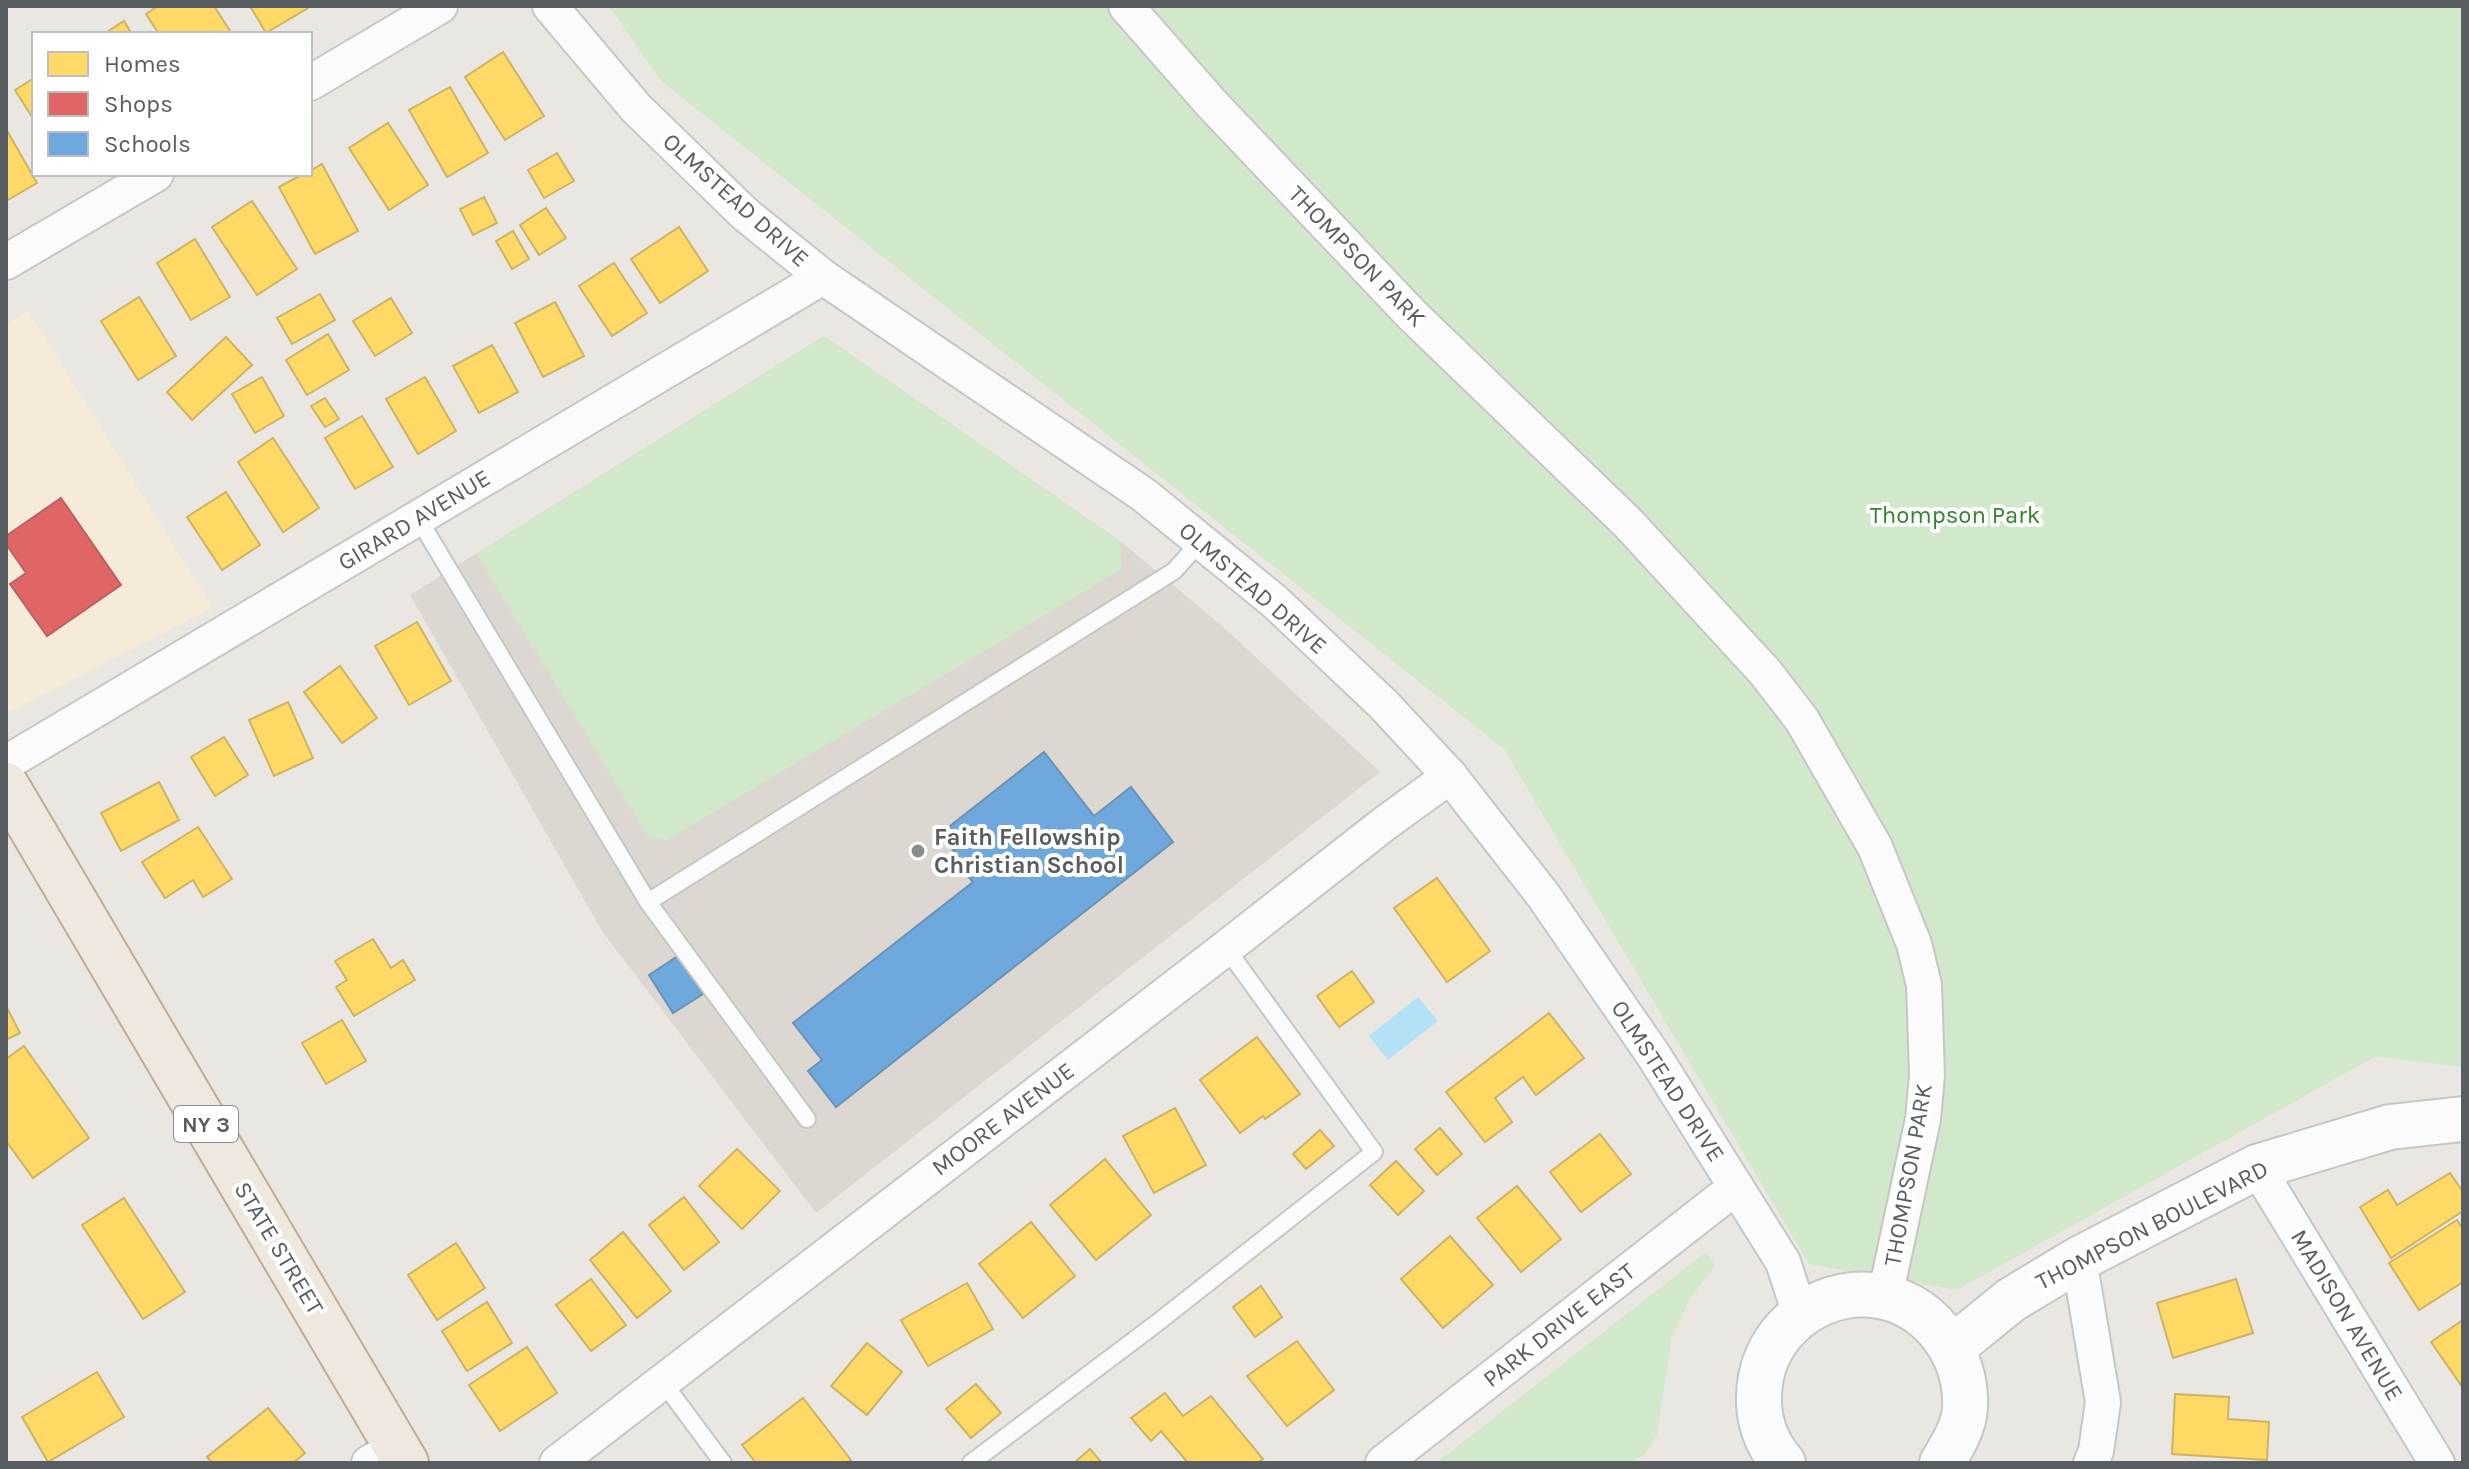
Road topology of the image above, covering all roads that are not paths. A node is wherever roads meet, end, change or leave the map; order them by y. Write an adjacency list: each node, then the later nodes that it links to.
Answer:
1 (440, 6): 4 (street)
2 (550, 6): 7 (street, OLMSTEAD DRIVE)
3 (1126, 6): 20 (street, THOMPSON PARK)
4 (312, 82)
5 (153, 176): 6 (street)
6 (6, 262)
7 (823, 277): 8 (street, GIRARD AVENUE); 9 (street, OLMSTEAD DRIVE)
8 (418, 518): 10 (street, GIRARD AVENUE); 13 (lane)
9 (1201, 541): 11 (street, OLMSTEAD DRIVE); 13 (lane)
10 (6, 763)
11 (1450, 776): 14 (street, MOORE AVENUE); 18 (street, OLMSTEAD DRIVE)
12 (6, 785): 24 (highway, STATE STREET / NY 3)
13 (648, 902): 15 (lane)
14 (1226, 948): 23 (street, MOORE AVENUE); 28 (lane)
15 (807, 1119)
16 (2463, 1119): 17 (street, THOMPSON BOULEVARD)
17 (2257, 1167): 19 (street, THOMPSON BOULEVARD); 32 (street, MADISON AVENUE)
18 (1736, 1187): 21 (street, OLMSTEAD DRIVE); 29 (street, PARK DRIVE EAST)
19 (2079, 1259): 22 (street, THOMPSON BOULEVARD); 31 (street)
20 (1885, 1297): 21 (street); 22 (street)
21 (1800, 1314): 25 (street)
22 (1952, 1348): 30 (street)
23 (662, 1381): 26 (street, MOORE AVENUE); 27 (lane)
24 (391, 1458)
25 (1770, 1459)
26 (557, 1463)
27 (723, 1463)
28 (971, 1463)
29 (1383, 1463)
30 (1942, 1463)
31 (2091, 1463)
32 (2437, 1463)

